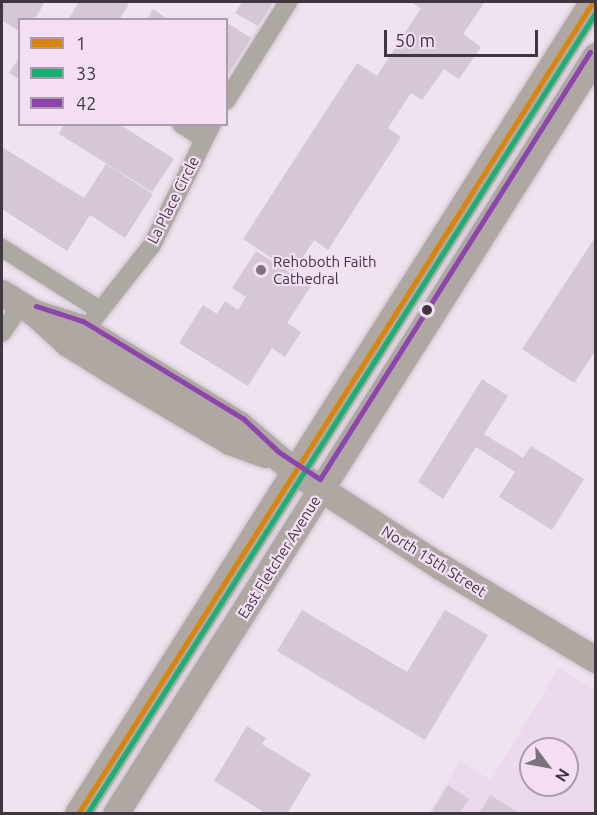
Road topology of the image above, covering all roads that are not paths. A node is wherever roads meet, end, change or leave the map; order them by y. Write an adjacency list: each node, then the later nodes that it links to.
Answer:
1 (288, 2): 4 (street)
2 (593, 2): 12 (main road)
3 (596, 56): 13 (main road, East Fletcher Avenue)
4 (228, 98)
5 (188, 126): 6 (street)
6 (208, 132): 9 (street, La Place Circle)
7 (2, 248): 9 (street)
8 (19, 304): 10 (main road, North 15th Street); 11 (street); 12 (main road, North 15th Street)
9 (98, 309): 10 (street, La Place Circle)
10 (85, 330): 12 (main road, North 15th Street)
11 (2, 333)
12 (285, 465): 13 (main road, North 15th Street); 15 (main road)
13 (322, 489): 14 (main road, North 15th Street); 16 (main road, East Fletcher Avenue)
14 (596, 660)
15 (78, 813)
16 (116, 813)

